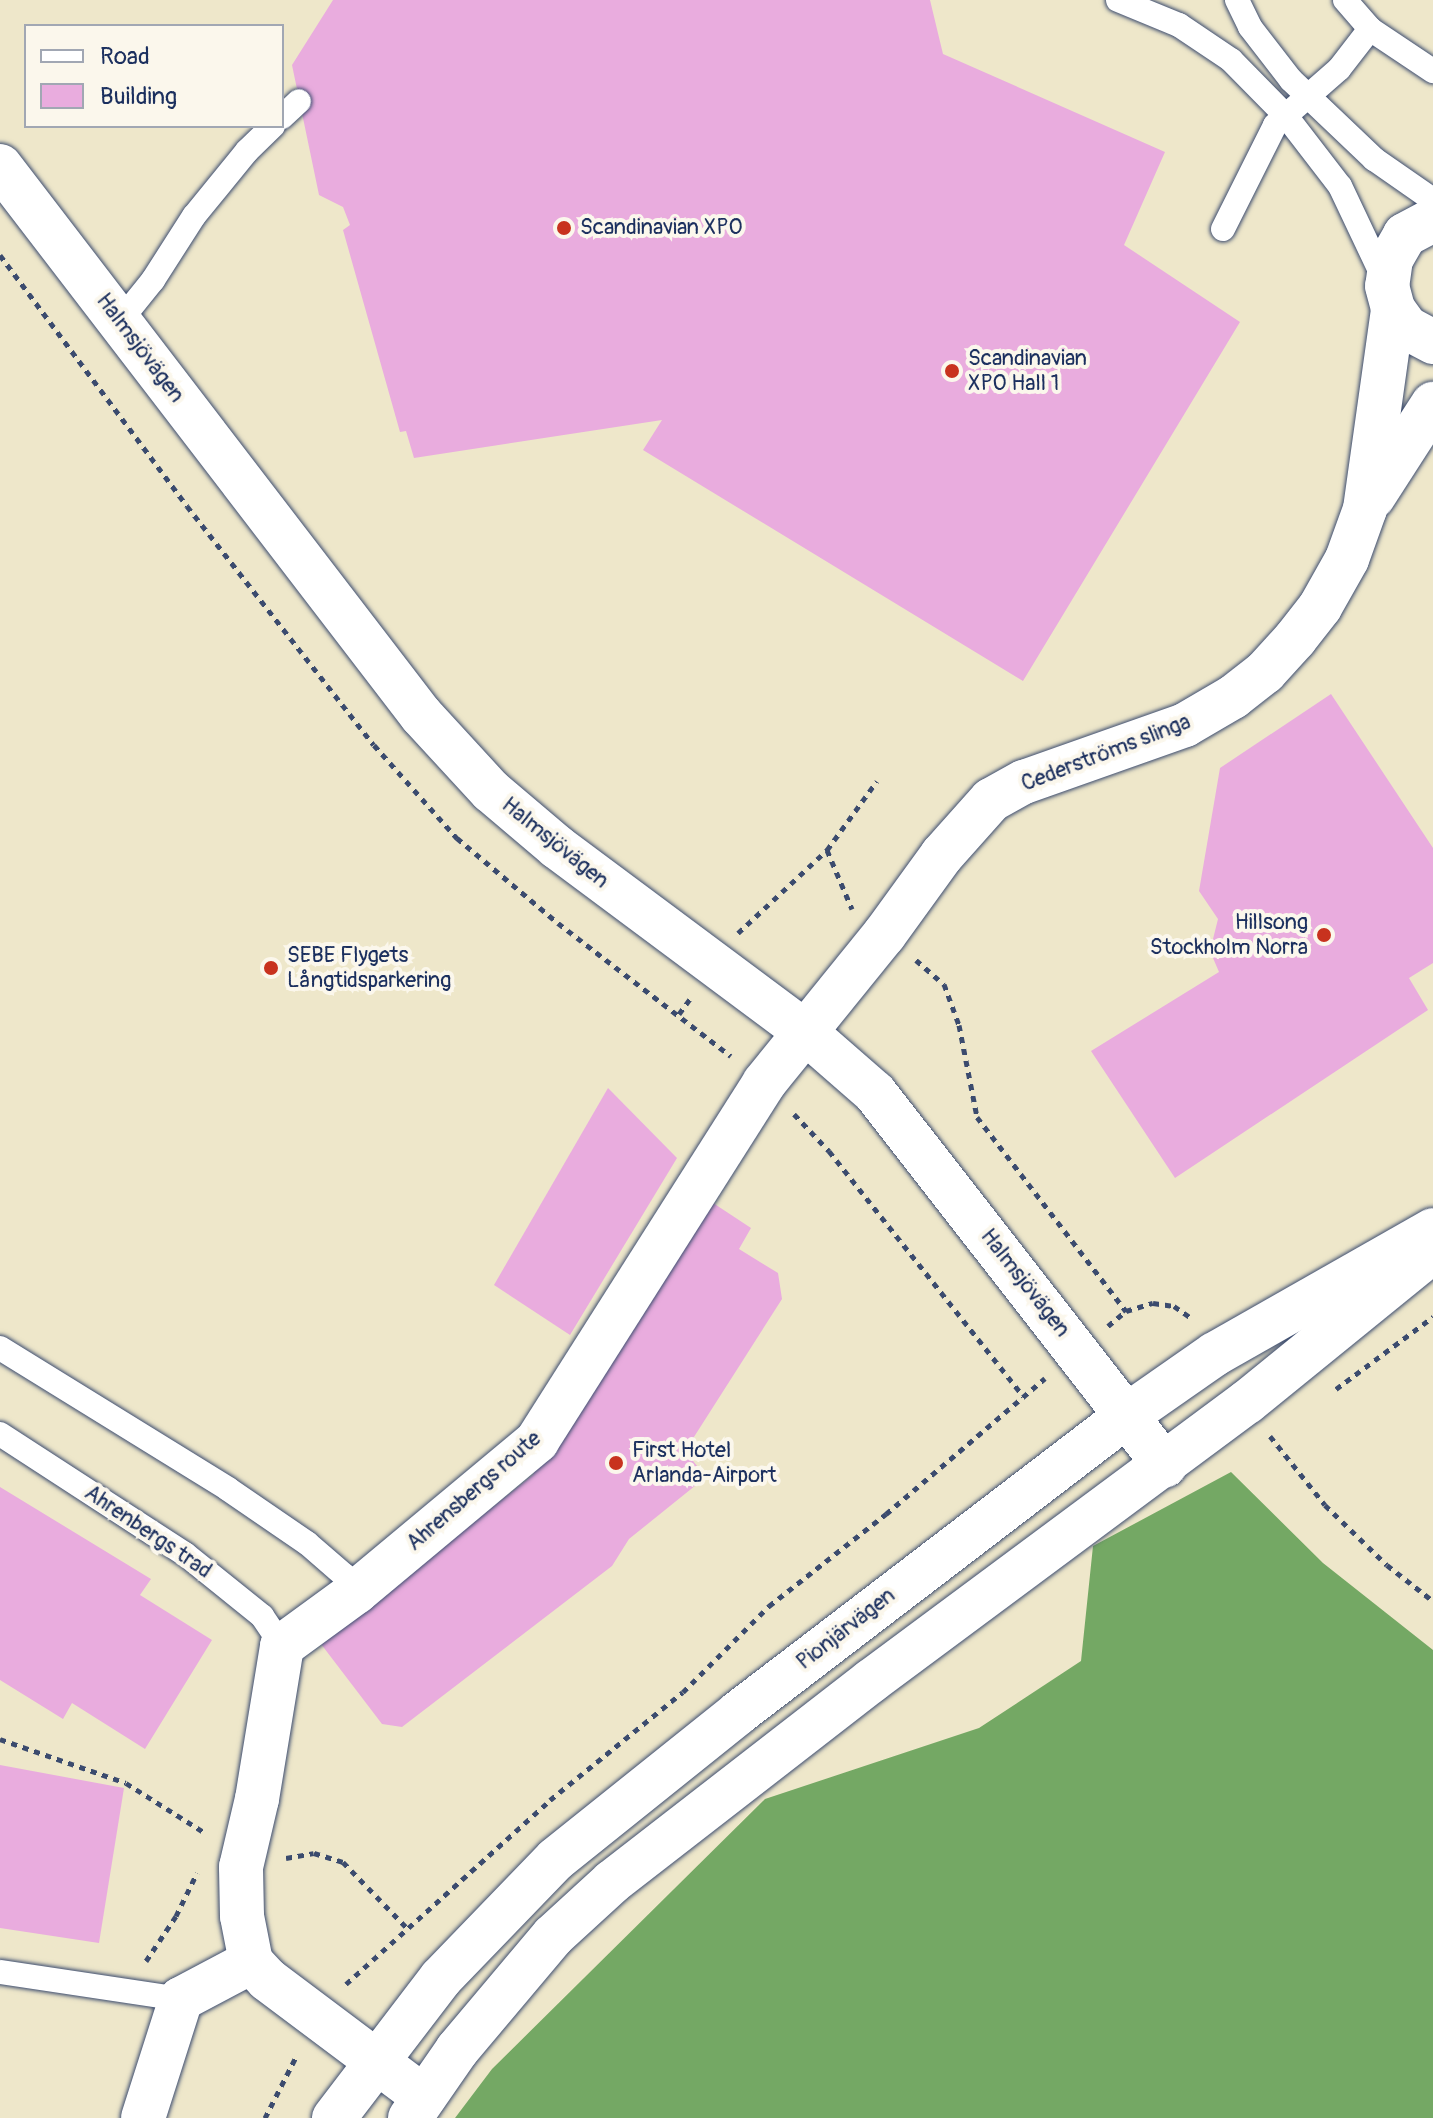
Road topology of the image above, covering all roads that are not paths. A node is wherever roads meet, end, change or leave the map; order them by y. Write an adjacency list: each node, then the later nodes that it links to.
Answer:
1 (1118, 0): 5 (lane)
2 (1168, 0): 5 (lane)
3 (1237, 0): 8 (lane)
4 (1345, 0): 6 (lane)
5 (1179, 25): 9 (lane)
6 (1370, 29): 7 (lane); 8 (lane)
7 (1433, 71)
8 (1308, 96): 9 (lane); 12 (lane)
9 (1286, 116): 14 (lane); 15 (lane)
10 (271, 128): 16 (lane)
11 (0, 166): 16 (street, Halmsjövägen)
12 (1433, 200)
13 (1433, 220): 15 (street, Cederströms slinga)
14 (1223, 229)
15 (1390, 297): 17 (street); 19 (street, Cederströms slinga)
16 (120, 321): 20 (street, Halmsjövägen)
17 (1433, 342)
18 (1433, 404): 19 (street, Cederströms slinga)
19 (1365, 509): 20 (street, Cederströms slinga)
20 (804, 1031): 24 (street, Halmsjövägen); 27 (street, Ahrensbergs route)
21 (1433, 1230): 24 (street, Pionjärvägen)
22 (1433, 1250): 26 (street)
23 (0, 1348): 27 (lane)
24 (1126, 1416): 26 (street, Halmsjövägen); 32 (street, Pionjärvägen)
25 (0, 1434): 28 (lane, Ahrenbergs trad)
26 (1165, 1465): 33 (street)
27 (356, 1592): 28 (street, Ahrensbergs route)
28 (282, 1646): 29 (street)
29 (251, 1962): 31 (street); 32 (street)
30 (0, 1972): 31 (lane)
31 (181, 1999): 34 (street)
32 (375, 2060): 33 (street); 35 (street, Pionjärvägen)
33 (417, 2107)
34 (143, 2118)
35 (334, 2118)

